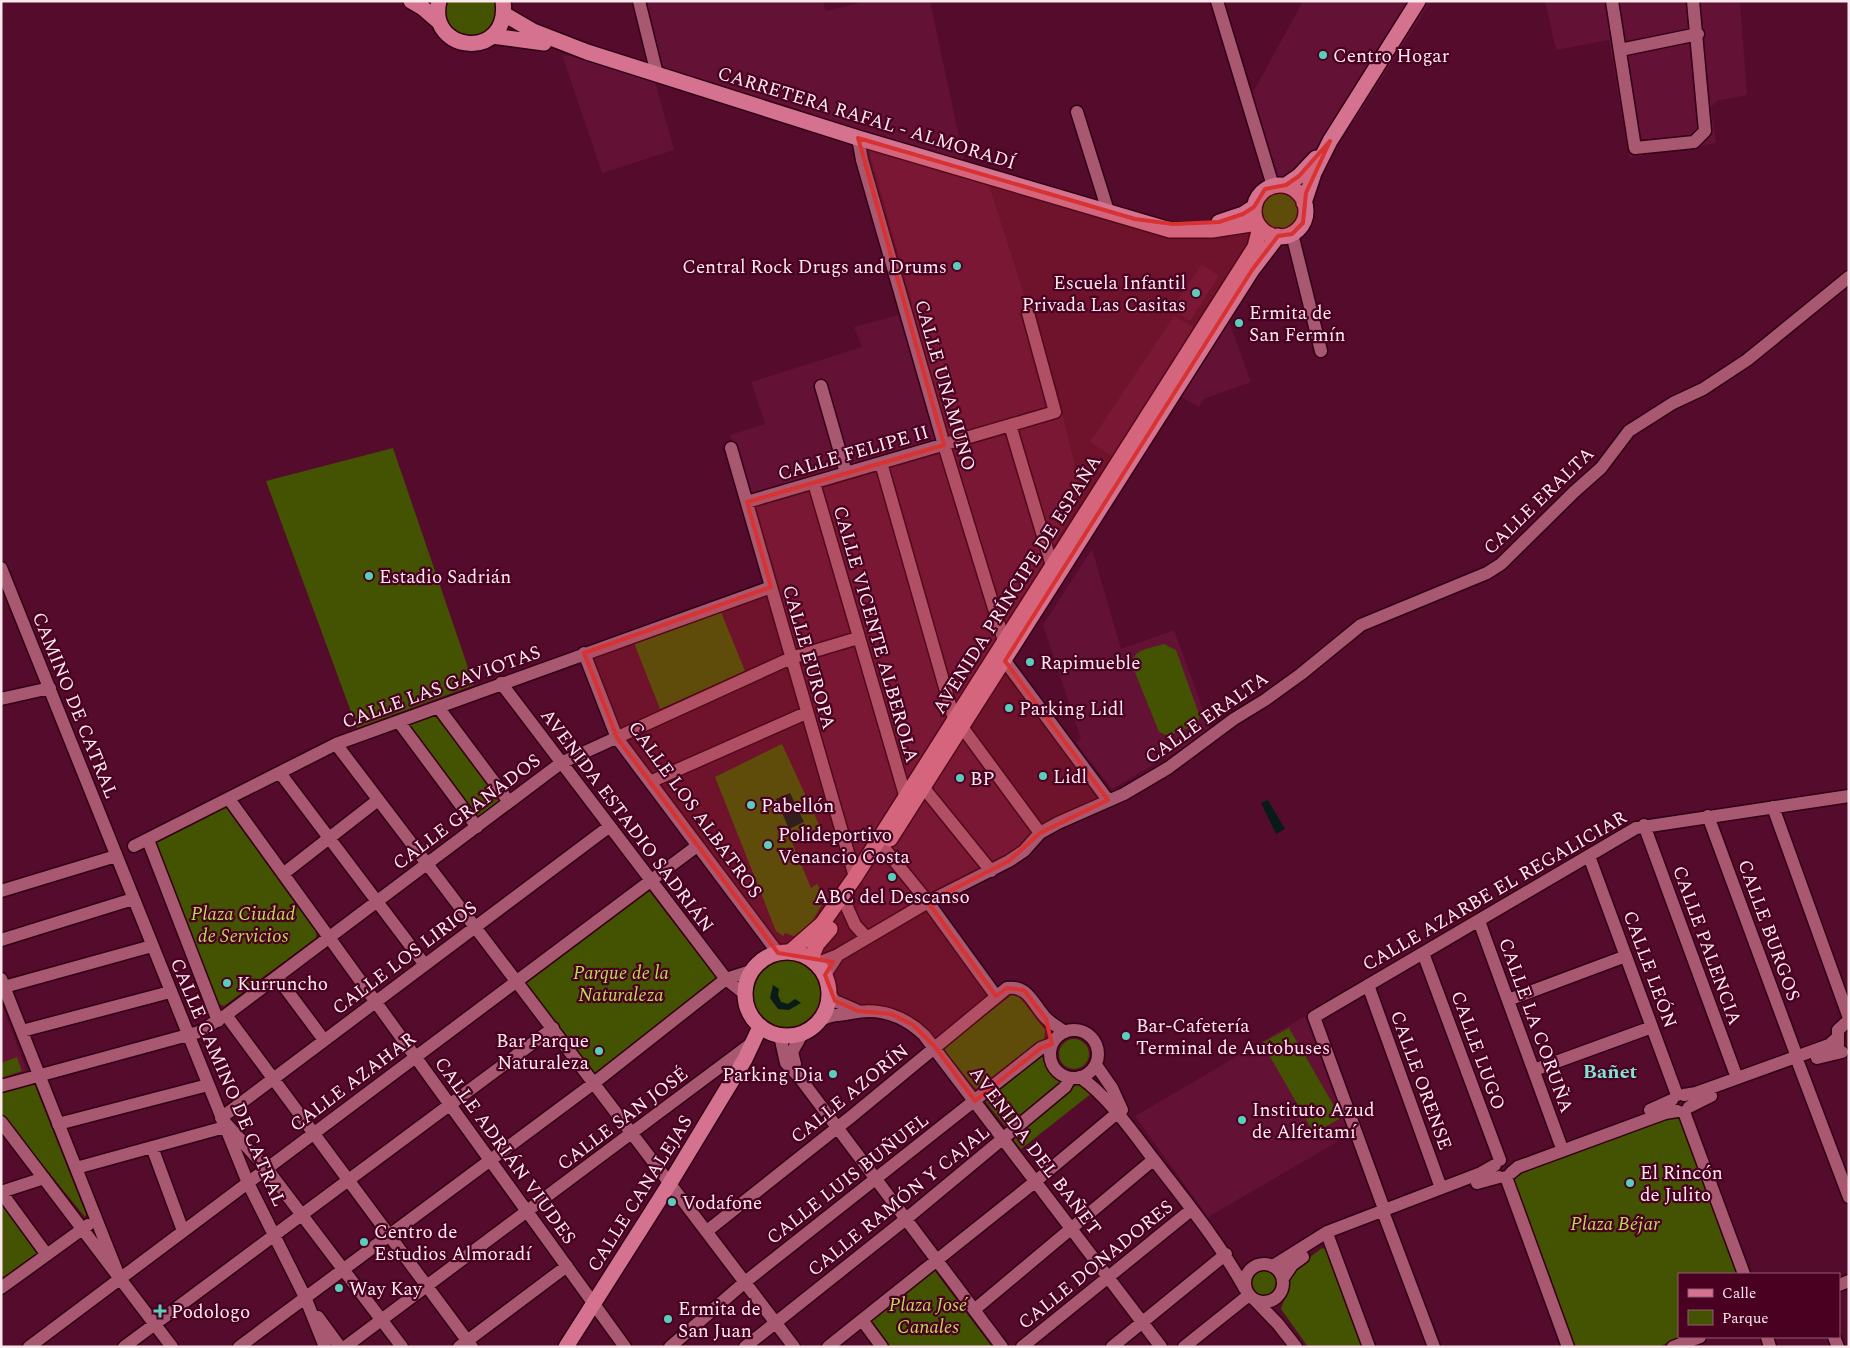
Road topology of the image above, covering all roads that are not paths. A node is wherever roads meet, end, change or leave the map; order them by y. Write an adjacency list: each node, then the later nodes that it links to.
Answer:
1 (411, 1): 9 (main road)
2 (439, 1): 9 (main road)
3 (639, 1): 14 (street)
4 (1217, 1): 18 (street)
5 (1418, 1): 17 (main road)
6 (1612, 1): 12 (street)
7 (1693, 1): 10 (street)
8 (503, 7): 11 (main road); 13 (main road, CARRETERA RAFAL - ALMORADÍ)
9 (438, 21): 11 (main road)
10 (1698, 34): 12 (street); 12 (street)
11 (492, 36): 13 (main road, CARRETERA RAFAL - ALMORADÍ)
12 (1620, 50)
13 (587, 52): 14 (main road, CARRETERA RAFAL - ALMORADÍ)
14 (657, 74): 16 (main road, CARRETERA RAFAL - ALMORADÍ)
15 (1077, 112): 21 (street)
16 (858, 138): 21 (main road, CARRETERA RAFAL - ALMORADÍ); 30 (street, CALLE UNAMUNO)
17 (1330, 141): 18 (main road); 19 (main road)
18 (1279, 186): 19 (main road); 20 (main road)
19 (1304, 203): 24 (main road)
20 (1254, 207): 22 (main road, CARRETERA RAFAL - ALMORADÍ); 23 (main road)
21 (1108, 211): 22 (main road, CARRETERA RAFAL - ALMORADÍ)
22 (1135, 219): 23 (main road, CARRETERA RAFAL - ALMORADÍ)
23 (1259, 226): 24 (main road); 36 (main road, AVENIDA PRÍNCIPE DE ESPAÑA)
24 (1285, 235): 27 (street); 43 (main road, AVENIDA PRÍNCIPE DE ESPAÑA)
25 (1849, 277): 61 (street, CALLE ERALTA)
26 (1028, 313): 29 (street, CALLE FELIPE II)
27 (1321, 351)
28 (821, 386): 33 (street)
29 (1010, 425): 30 (street, CALLE FELIPE II); 36 (street)
30 (944, 445): 32 (street, CALLE FELIPE II); 40 (street, CALLE UNAMUNO)
31 (731, 448): 35 (street, CALLE EUROPA)
32 (881, 463): 33 (street, CALLE FELIPE II); 50 (street)
33 (846, 473): 34 (street, CALLE FELIPE II)
34 (814, 483): 35 (street, CALLE FELIPE II); 39 (street, CALLE VICENTE ALBEROLA)
35 (747, 502): 38 (street, CALLE EUROPA)
36 (1052, 566): 40 (main road, AVENIDA PRÍNCIPE DE ESPAÑA)
37 (1, 568): 45 (street, CAMINO DE CATRAL)
38 (771, 587): 41 (street, CALLE LAS GAVIOTAS); 42 (street, CALLE EUROPA)
39 (858, 638): 42 (street, CALLE GRANADOS); 57 (street, CALLE VICENTE ALBEROLA)
40 (1004, 641): 50 (main road, AVENIDA PRÍNCIPE DE ESPAÑA)
41 (584, 654): 44 (street, CALLE LAS GAVIOTAS); 51 (street, CALLE LOS ALBATROS)
42 (791, 658): 48 (street, CALLE EUROPA); 51 (street, CALLE GRANADOS)
43 (1005, 661): 50 (main road, AVENIDA PRÍNCIPE DE ESPAÑA); 61 (street)
44 (502, 683): 47 (street, CALLE LAS GAVIOTAS); 53 (street, AVENIDA ESTADIO SADRIÁN)
45 (50, 688): 46 (street); 74 (street, CAMINO DE CATRAL)
46 (1, 699)
47 (438, 707): 49 (street, CALLE LAS GAVIOTAS); 62 (street)
48 (806, 712): 55 (street); 79 (street, CALLE EUROPA)
49 (399, 722): 52 (street, CALLE LAS GAVIOTAS); 67 (street)
50 (958, 723): 56 (main road, AVENIDA PRÍNCIPE DE ESPAÑA); 57 (main road, AVENIDA PRÍNCIPE DE ESPAÑA); 68 (street)
51 (617, 738): 53 (street, CALLE GRANADOS); 55 (street, CALLE LOS ALBATROS)
52 (336, 744): 54 (street, CALLE LAS GAVIOTAS); 60 (street)
53 (561, 763): 62 (street, CALLE GRANADOS); 66 (street, AVENIDA ESTADIO SADRIÁN)
54 (280, 773): 59 (street, CALLE LAS GAVIOTAS); 69 (street)
55 (650, 782): 72 (street, CALLE LOS ALBATROS)
56 (923, 788): 73 (main road, AVENIDA PRÍNCIPE DE ESPAÑA); 77 (street)
57 (905, 795): 79 (main road, AVENIDA PRÍNCIPE DE ESPAÑA)
58 (1849, 796): 63 (street, CALLE AZARBE EL REGALICIAR)
59 (229, 799): 70 (street, CALLE LAS GAVIOTAS); 78 (street, CALLE ADRIÁN VIUDES)
60 (378, 800): 69 (street); 76 (street)
61 (1108, 800): 68 (street, CALLE ERALTA)
62 (509, 802): 67 (street, CALLE GRANADOS)
63 (1773, 807): 64 (street, CALLE AZARBE EL REGALICIAR); 114 (street)
64 (1708, 816): 65 (street, CALLE AZARBE EL REGALICIAR); 131 (street, CALLE BURGOS)
65 (1644, 825): 75 (street, CALLE AZARBE EL REGALICIAR); 138 (street, CALLE PALENCIA)
66 (610, 826): 80 (street, AVENIDA ESTADIO SADRIÁN); 87 (street, CALLE LOS LIRIOS)
67 (477, 827): 76 (street, CALLE GRANADOS)
68 (1040, 833): 77 (street, CALLE ERALTA)
69 (329, 838): 78 (street); 83 (street)
70 (148, 840): 71 (street, CALLE LAS GAVIOTAS); 112 (street)
71 (134, 846)
72 (697, 846): 80 (street, CALLE AZAHAR); 92 (street, CALLE LOS ALBATROS)
73 (884, 848): 84 (street); 85 (main road, AVENIDA PRÍNCIPE DE ESPAÑA)
74 (116, 856): 81 (street); 82 (street, CALLE CAMINO DE CATRAL)
75 (1589, 856): 86 (street, CALLE AZARBE EL REGALICIAR); 95 (street, CALLE LEÓN)
76 (427, 864): 83 (street, CALLE GRANADOS); 87 (street)
77 (991, 871): 84 (street, CALLE ERALTA)
78 (283, 874): 89 (street, CALLE ADRIÁN VIUDES)
79 (855, 877): 92 (main road, AVENIDA PRÍNCIPE DE ESPAÑA)
80 (651, 880): 101 (street, AVENIDA ESTADIO SADRIÁN); 102 (street, CALLE AZAHAR)
81 (1, 891)
82 (133, 899): 90 (street); 91 (street, CALLE CAMINO DE CATRAL)
83 (377, 902): 89 (street, CALLE GRANADOS); 97 (street)
84 (928, 902): 88 (street, CALLE ERALTA); 108 (street)
85 (847, 907): 88 (street); 96 (main road, AVENIDA PRÍNCIPE DE ESPAÑA)
86 (1479, 921): 93 (street, CALLE AZARBE EL REGALICIAR); 109 (street, CALLE LA CORUÑA)
87 (475, 927): 97 (street, CALLE LOS LIRIOS); 102 (street)
88 (866, 937): 94 (street, CALLE ERALTA)
89 (330, 938): 100 (street, CALLE GRANADOS); 110 (street, CALLE ADRIÁN VIUDES)
90 (1, 940)
91 (152, 946): 103 (street); 105 (street, CALLE CAMINO DE CATRAL)
92 (784, 952): 96 (main road); 98 (main road)
93 (1423, 953): 104 (street, CALLE AZARBE EL REGALICIAR); 160 (street, CALLE LUGO)
94 (838, 955): 96 (street); 99 (street)
95 (1626, 956): 109 (street); 116 (street, CALLE LEÓN)
96 (812, 960): 99 (main road)
97 (425, 965): 110 (street, CALLE LOS LIRIOS)
98 (751, 971): 101 (street); 106 (main road)
99 (825, 975): 107 (main road)
100 (276, 977): 112 (street, CALLE GRANADOS); 124 (street)
101 (726, 979): 106 (street, AVENIDA ESTADIO SADRIÁN); 139 (street)
102 (517, 981): 117 (street); 129 (street, CALLE AZAHAR)
103 (3, 983): 118 (street)
104 (1368, 985): 167 (street, CALLE ORENSE); 172 (street, CALLE AZARBE EL REGALICIAR)
105 (170, 992): 118 (street); 122 (street, CALLE CAMINO DE CATRAL)
106 (745, 994): 119 (main road)
107 (830, 995): 111 (street, AVENIDA DEL BAÑET); 115 (main road)
108 (996, 996): 113 (street, CALLE AZORÍN); 127 (street, CALLE AZORÍN)
109 (1508, 1000): 133 (street, CALLE LA CORUÑA)
110 (376, 1002): 124 (street, CALLE LOS LIRIOS); 129 (street, CALLE ADRIÁN VIUDES)
111 (858, 1011): 115 (street, AVENIDA DEL BAÑET); 127 (street, AVENIDA DEL BAÑET)
112 (222, 1018): 122 (street, CALLE GRANADOS); 135 (street)
113 (1046, 1019): 120 (street); 125 (street)
114 (1849, 1019): 123 (street)
115 (821, 1020): 121 (main road)
116 (1652, 1027): 133 (street); 143 (street, CALLE LEÓN)
117 (553, 1028): 139 (street); 144 (street)
118 (22, 1031): 134 (street)
119 (770, 1032): 121 (main road); 126 (main road, CALLE CANALEJAS); 130 (main road, CALLE CANALEJAS); 136 (street)
120 (1065, 1032): 125 (street); 132 (street)
121 (802, 1034): 136 (street)
122 (188, 1036): 134 (street, CALLE GRANADOS); 140 (street, CALLE CAMINO DE CATRAL)
123 (1837, 1038): 128 (street); 131 (street)
124 (324, 1040): 135 (street, CALLE LOS LIRIOS)
125 (1052, 1043): 137 (street); 142 (street, CALLE LUIS BUÑUEL)
126 (752, 1044): 130 (main road, CALLE CANALEJAS); 151 (street, CALLE SAN JOSÉ)
127 (935, 1047): 142 (street, AVENIDA DEL BAÑET); 149 (street, CALLE AZORÍN)
128 (1846, 1054): 131 (street)
129 (416, 1057): 144 (street, CALLE ADRIÁN VIUDES); 150 (street, CALLE AZAHAR)
130 (745, 1059): 165 (main road, CALLE CANALEJAS)
131 (1798, 1061): 138 (street); 143 (street); 169 (street, CALLE BURGOS)
132 (1096, 1065): 137 (street); 145 (street)
133 (1534, 1070): 154 (street, CALLE LA CORUÑA)
134 (39, 1075): 141 (street, CALLE GRANADOS); 148 (street)
135 (273, 1078): 147 (street, CALLE LOS LIRIOS); 150 (street)
136 (800, 1078): 149 (street)
137 (1075, 1078): 145 (street); 153 (street, CALLE RAMÓN Y CAJAL)
138 (1737, 1078): 143 (street)
139 (594, 1083): 151 (street); 156 (street)
140 (208, 1085): 147 (street, CALLE CAMINO DE CATRAL); 148 (street)
141 (1, 1086)
142 (974, 1101): 153 (street, AVENIDA DEL BAÑET); 162 (street, CALLE LUIS BUÑUEL)
143 (1680, 1103): 154 (street); 160 (street); 190 (street, CALLE LEÓN)
144 (450, 1105): 156 (street, CALLE ADRIÁN VIUDES); 163 (street)
145 (1117, 1108): 157 (street); 164 (street)
146 (1, 1122): 152 (street)
147 (223, 1122): 155 (street); 159 (street); 166 (street, CALLE CAMINO DE CATRAL)
148 (58, 1124): 158 (street)
149 (837, 1128): 162 (street); 179 (street, CALLE AZORÍN)
150 (314, 1133): 159 (street, CALLE AZAHAR); 163 (street)
151 (633, 1134): 165 (street); 171 (street, CALLE SAN JOSÉ)
152 (6, 1137): 161 (street)
153 (1003, 1138): 164 (street, AVENIDA DEL BAÑET); 174 (street, CALLE RAMÓN Y CAJAL)
154 (1560, 1143): 160 (street)
155 (152, 1147): 158 (street); 178 (street)
156 (490, 1160): 171 (street, CALLE ADRIÁN VIUDES); 181 (street)
157 (1154, 1160): 170 (street); 176 (street)
158 (76, 1168): 175 (street)
159 (267, 1169): 166 (street, CALLE AZAHAR); 173 (street)
160 (1503, 1169): 167 (street); 172 (street); 233 (street, CALLE LUGO)
161 (44, 1178): 168 (street); 177 (street)
162 (876, 1179): 174 (street); 194 (street, CALLE LUIS BUÑUEL)
163 (349, 1180): 173 (street); 181 (street)
164 (1036, 1181): 176 (street, AVENIDA DEL BAÑET); 185 (street)
165 (670, 1182): 179 (street); 200 (main road, CALLE CANALEJAS)
166 (248, 1183): 178 (street, CALLE AZAHAR); 180 (street, CALLE CAMINO DE CATRAL)
167 (1441, 1188): 172 (street)
168 (1, 1192): 183 (street)
169 (1849, 1197)
170 (1191, 1210): 184 (street); 191 (street, CALLE DONADORES)
171 (527, 1212): 186 (street, CALLE ADRIÁN VIUDES); 196 (street, CALLE SAN JOSÉ)
172 (1384, 1213): 182 (street); 187 (street); 232 (street)
173 (302, 1215): 180 (street); 189 (street)
174 (906, 1219): 185 (street); 204 (street, CALLE RAMÓN Y CAJAL)
175 (96, 1220): 177 (street); 193 (street)
176 (1072, 1229): 191 (street, AVENIDA DEL BAÑET); 201 (street)
177 (82, 1230): 183 (street); 193 (street)
178 (183, 1232): 193 (street, CALLE AZAHAR)
179 (707, 1232): 194 (street)
180 (275, 1235): 199 (street, CALLE CAMINO DE CATRAL); 206 (street)
181 (389, 1235): 189 (street); 196 (street)
182 (1329, 1239): 192 (street); 231 (street)
183 (48, 1255): 195 (street)
184 (1228, 1257): 188 (street); 197 (street); 205 (street)
185 (936, 1259): 201 (street); 203 (street)
186 (567, 1266): 200 (street, CALLE ADRIÁN VIUDES); 209 (street)
187 (1274, 1266): 188 (street); 192 (street)
188 (1252, 1268): 197 (street)
189 (343, 1269): 199 (street); 202 (street)
190 (1744, 1273)
191 (1108, 1277): 205 (street, AVENIDA DEL BAÑET); 227 (street, CALLE DONADORES)
192 (1283, 1278): 198 (street)
193 (120, 1279): 206 (street); 211 (street, CALLE AZAHAR)
194 (746, 1282): 204 (street); 221 (street, CALLE LUIS BUÑUEL)
195 (2, 1286)
196 (427, 1286): 202 (street, CALLE SAN JOSÉ); 209 (street)
197 (1250, 1295): 198 (street); 207 (street); 230 (street)
198 (1276, 1298): 207 (street)
199 (307, 1301): 214 (street); 215 (street, CALLE CAMINO DE CATRAL); 216 (street)
200 (594, 1304): 219 (main road, CALLE CANALEJAS); 220 (street, CALLE ADRIÁN VIUDES)
201 (974, 1310): 226 (street)
202 (382, 1320): 217 (street, CALLE SAN JOSÉ); 218 (street)
203 (862, 1320): 224 (street); 225 (street)
204 (776, 1322): 222 (street, CALLE RAMÓN Y CAJAL); 223 (street)
205 (1142, 1322): 228 (street); 229 (street, AVENIDA DEL BAÑET)
206 (156, 1324): 212 (street); 213 (street)
207 (1278, 1324): 210 (street)
208 (1697, 1338): 234 (street)
209 (466, 1345)
210 (1293, 1346)
211 (29, 1347)
212 (124, 1347)
213 (172, 1347)
214 (239, 1347)
215 (324, 1347)
216 (340, 1347)
217 (345, 1347)
218 (402, 1347)
219 (566, 1347)
220 (625, 1347)
221 (670, 1347)
222 (745, 1347)
223 (794, 1347)
224 (828, 1347)
225 (882, 1347)
226 (1002, 1347)
227 (1022, 1347)
228 (1112, 1347)
229 (1161, 1347)
230 (1184, 1347)
231 (1369, 1347)
232 (1434, 1347)
233 (1568, 1347)
234 (1673, 1347)

